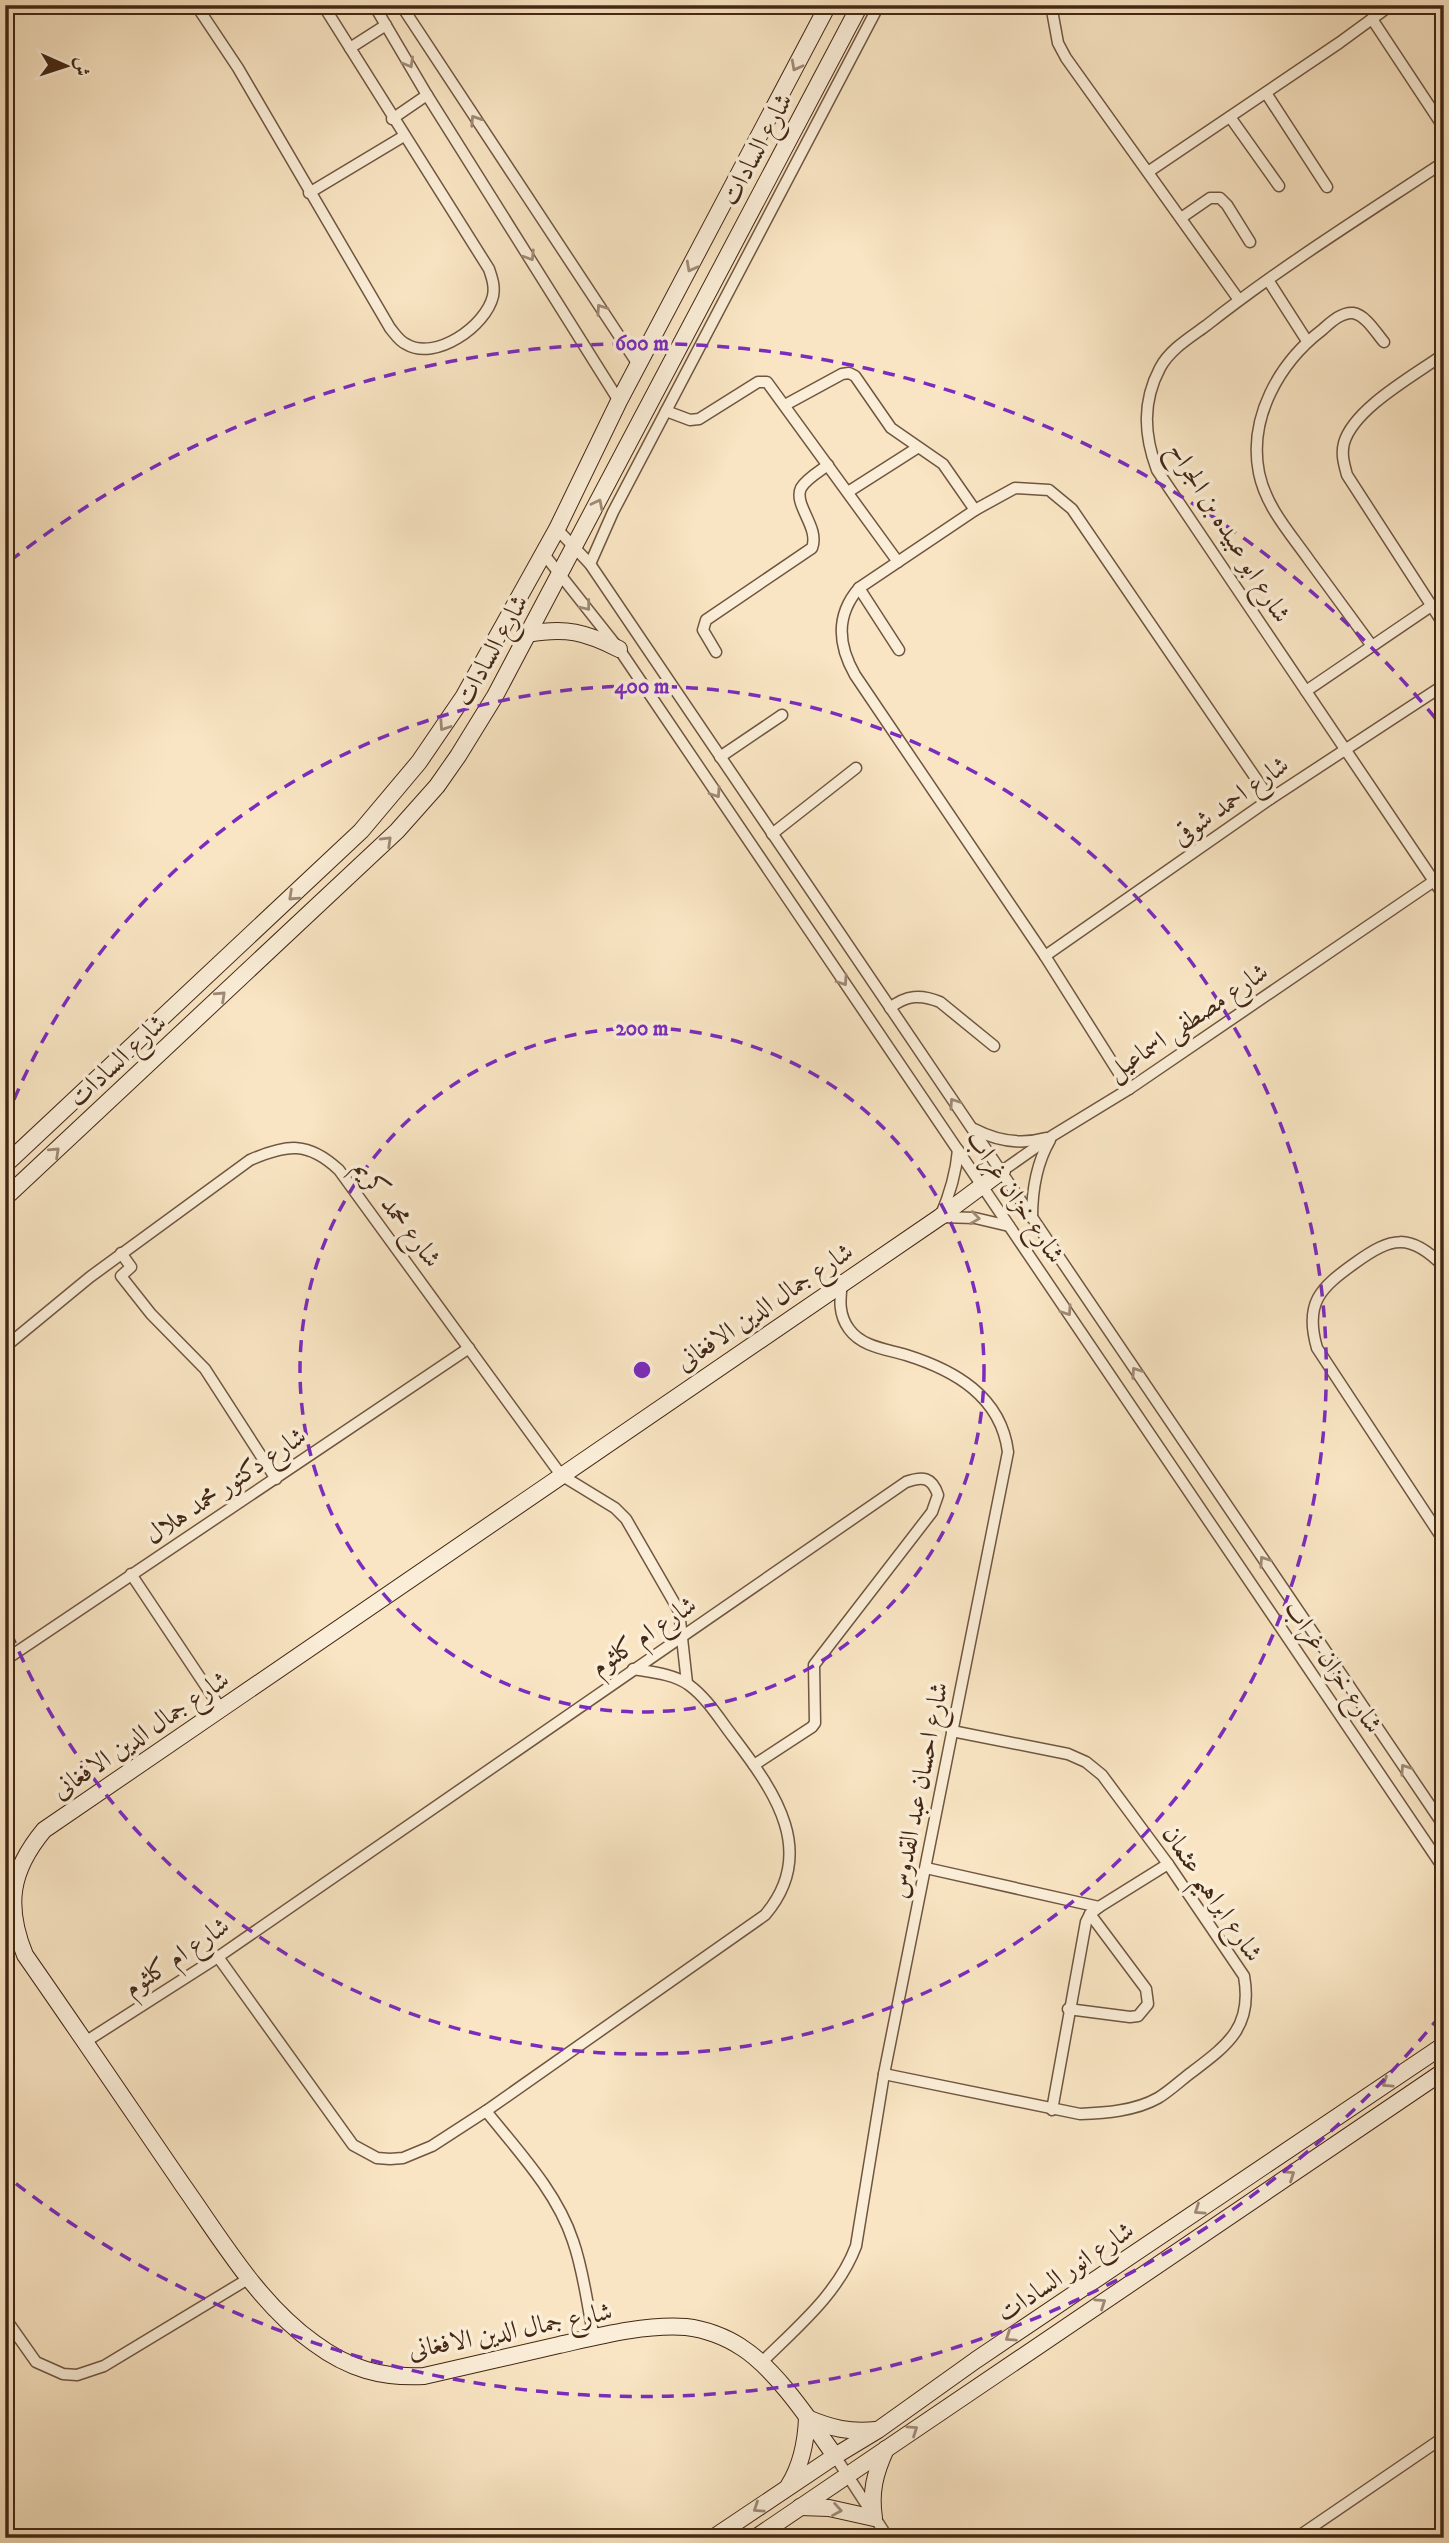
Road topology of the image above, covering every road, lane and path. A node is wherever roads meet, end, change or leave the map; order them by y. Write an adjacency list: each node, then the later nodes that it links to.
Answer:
1 (196, 5): 23 (street)
2 (323, 5): 12 (street)
3 (374, 5): 11 (street)
4 (401, 5): 31 (street, one-way to 4)
5 (828, 5): 31 (street, شارع السادات, one-way to 31)
6 (860, 5): 40 (street, شارع السادات, one-way to 6)
7 (879, 5): 34 (street)
8 (1051, 5): 20 (street)
9 (1391, 5): 10 (street)
10 (1372, 19): 13 (street); 17 (street)
11 (386, 25): 12 (street); 14 (street, one-way to 14)
12 (349, 48): 16 (street)
13 (1266, 93): 15 (street); 22 (street)
14 (427, 95): 16 (street); 32 (street, one-way to 32)
15 (1230, 117): 20 (street); 21 (street)
16 (392, 118): 18 (street)
17 (1444, 128)
18 (404, 136): 23 (street); 23 (street)
19 (1444, 162): 26 (street, شارع ابو عبيده بن الجراح)
20 (1148, 172): 24 (street)
21 (1279, 186)
22 (1326, 187)
23 (309, 192)
24 (1181, 219): 25 (street); 27 (street)
25 (1250, 242)
26 (1268, 280): 27 (street, شارع ابو عبيده بن الجراح); 28 (street)
27 (1239, 300): 54 (street, شارع ابو عبيده بن الجراح)
28 (1307, 341): 29 (street); 49 (street)
29 (1384, 342)
30 (1444, 354): 46 (street)
31 (639, 366): 32 (street, شارع السادات)
32 (619, 401): 39 (street, شارع السادات)
33 (785, 405): 34 (street); 35 (street); 36 (street)
34 (666, 411): 43 (street)
35 (918, 448): 37 (street); 38 (street)
36 (828, 465): 37 (street); 52 (street)
37 (848, 492): 42 (street)
38 (975, 510): 42 (street); 59 (street)
39 (557, 529): 40 (street, شارع خزان غراب); 41 (street, شارع السادات)
40 (575, 547): 43 (street, شارع خزان غراب); 44 (street, شارع السادات)
41 (543, 553): 44 (street, شارع خزان غراب); 70 (street, شارع السادات, one-way to 70)
42 (898, 562): 45 (street)
43 (590, 564): 57 (street, شارع خزان غراب)
44 (561, 574): 48 (street, شارع السادات); 50 (street, شارع خزان غراب, one-way to 50)
45 (859, 588): 51 (street); 63 (street)
46 (1431, 606): 47 (street); 49 (street)
47 (1444, 625)
48 (528, 634): 50 (street); 73 (street, شارع السادات, one-way to 48)
49 (1372, 646): 54 (street)
50 (619, 649): 69 (street, شارع خزان غراب, one-way to 69)
51 (899, 650)
52 (716, 652)
53 (1444, 685): 56 (street, شارع احمد شوقى)
54 (1306, 691): 56 (street, شارع ابو عبيده بن الجراح)
55 (782, 715): 57 (street)
56 (1345, 749): 59 (street, شارع احمد شوقى); 61 (street, شارع ابو عبيده بن الجراح)
57 (720, 757): 60 (street, شارع خزان غراب)
58 (856, 768): 60 (street)
59 (1270, 799): 63 (street, شارع احمد شوقى)
60 (772, 834): 64 (street, شارع خزان غراب)
61 (1434, 881): 62 (street, شارع ابو عبيده بن الجراح); 66 (street, شارع مصطفى اسماعيل)
62 (1444, 896)
63 (1045, 956): 66 (street)
64 (890, 1008): 65 (street); 67 (street, شارع خزان غراب, one-way to 64)
65 (994, 1046)
66 (1129, 1089): 68 (street, شارع مصطفى اسماعيل)
67 (970, 1127): 68 (street); 71 (street, شارع خزان غراب)
68 (1052, 1136): 71 (street, شارع مصطفى اسماعيل); 75 (street)
69 (958, 1150): 72 (street, شارع خزان غراب); 74 (street)
70 (5, 1165)
71 (1002, 1171): 72 (street, شارع جمال الدين الافغانى); 75 (street, شارع خزان غراب)
72 (982, 1186): 74 (street, شارع جمال الدين الافغانى); 76 (street, شارع خزان غراب)
73 (5, 1198)
74 (940, 1217): 76 (street, one-way to 76); 79 (street, شارع جمال الدين الافغانى)
75 (1032, 1218): 86 (street, شارع خزان غراب, one-way to 75)
76 (1009, 1226): 87 (street, شارع خزان غراب, one-way to 87)
77 (121, 1253): 80 (street, شارع محمد كريم); 81 (street, شارع محمد كريم); 83 (street)
78 (1444, 1267): 84 (street)
79 (842, 1282): 82 (street, شارع جمال الدين الافغانى); 94 (street, شارع احسان عبد القدوس)
80 (5, 1347)
81 (469, 1348): 82 (street, شارع محمد كريم); 83 (street, شارع دكتور محمد هلال)
82 (561, 1475): 88 (street); 93 (street, شارع جمال الدين الافغانى)
83 (276, 1479): 85 (street, شارع دكتور محمد هلال)
84 (1444, 1541)
85 (131, 1574): 90 (street, شارع دكتور محمد هلال); 93 (street)
86 (1303, 1619): 87 (street); 96 (street, شارع خزان غراب, one-way to 86)
87 (1284, 1633): 99 (street, شارع خزان غراب)
88 (682, 1635): 91 (street, شارع ام كلثوم); 92 (street); 95 (street, شارع ام كلثوم)
89 (5, 1644): 90 (street)
90 (9, 1657)
91 (633, 1669): 92 (street); 102 (street, شارع ام كلثوم)
92 (687, 1684): 95 (street)
93 (221, 1709): 104 (street, شارع جمال الدين الافغانى)
94 (953, 1731): 97 (street, شارع ابراهيم عثمان); 98 (street, شارع احسان عبد القدوس)
95 (754, 1765): 109 (street)
96 (1444, 1826)
97 (1168, 1864): 100 (street); 108 (street, شارع ابراهيم عثمان)
98 (926, 1868): 100 (street); 107 (street, شارع احسان عبد القدوس)
99 (1444, 1870)
100 (1099, 1906): 101 (street)
101 (1090, 1914): 103 (street); 103 (street)
102 (218, 1957): 104 (street, شارع ام كلثوم); 109 (street)
103 (1068, 2009): 108 (street)
104 (85, 2042): 110 (street, شارع جمال الدين الافغانى)
105 (1444, 2045): 115 (street, شارع انور السادات, one-way to 115)
106 (1444, 2071): 117 (street, شارع انور السادات, one-way to 106)
107 (884, 2074): 108 (street, شارع ابراهيم عثمان); 113 (street, شارع احسان عبد القدوس)
108 (1052, 2110)
109 (486, 2111): 112 (street)
110 (248, 2279): 111 (street); 112 (street, شارع جمال الدين الافغانى)
111 (5, 2318)
112 (594, 2337): 113 (street, شارع جمال الدين الافغانى)
113 (761, 2363): 114 (street, شارع جمال الدين الافغانى)
114 (807, 2418): 115 (street); 118 (street, شارع جمال الدين الافغانى); 120 (street)
115 (878, 2430): 118 (street, شارع انور السادات)
116 (1444, 2437): 126 (street)
117 (887, 2447): 119 (street, شارع انور السادات); 122 (street)
118 (835, 2456): 119 (street, شارع جمال الدين الافغانى); 120 (street, شارع انور السادات)
119 (847, 2475): 121 (street, شارع انور السادات); 122 (street, شارع جمال الدين الافغانى)
120 (788, 2488): 123 (street, شارع انور السادات, one-way to 123)
121 (800, 2507): 122 (street, one-way to 122); 124 (street, شارع انور السادات)
122 (874, 2518): 125 (street, شارع جمال الدين الافغانى)
123 (713, 2538)
124 (755, 2538)
125 (888, 2538)
126 (1296, 2538)

